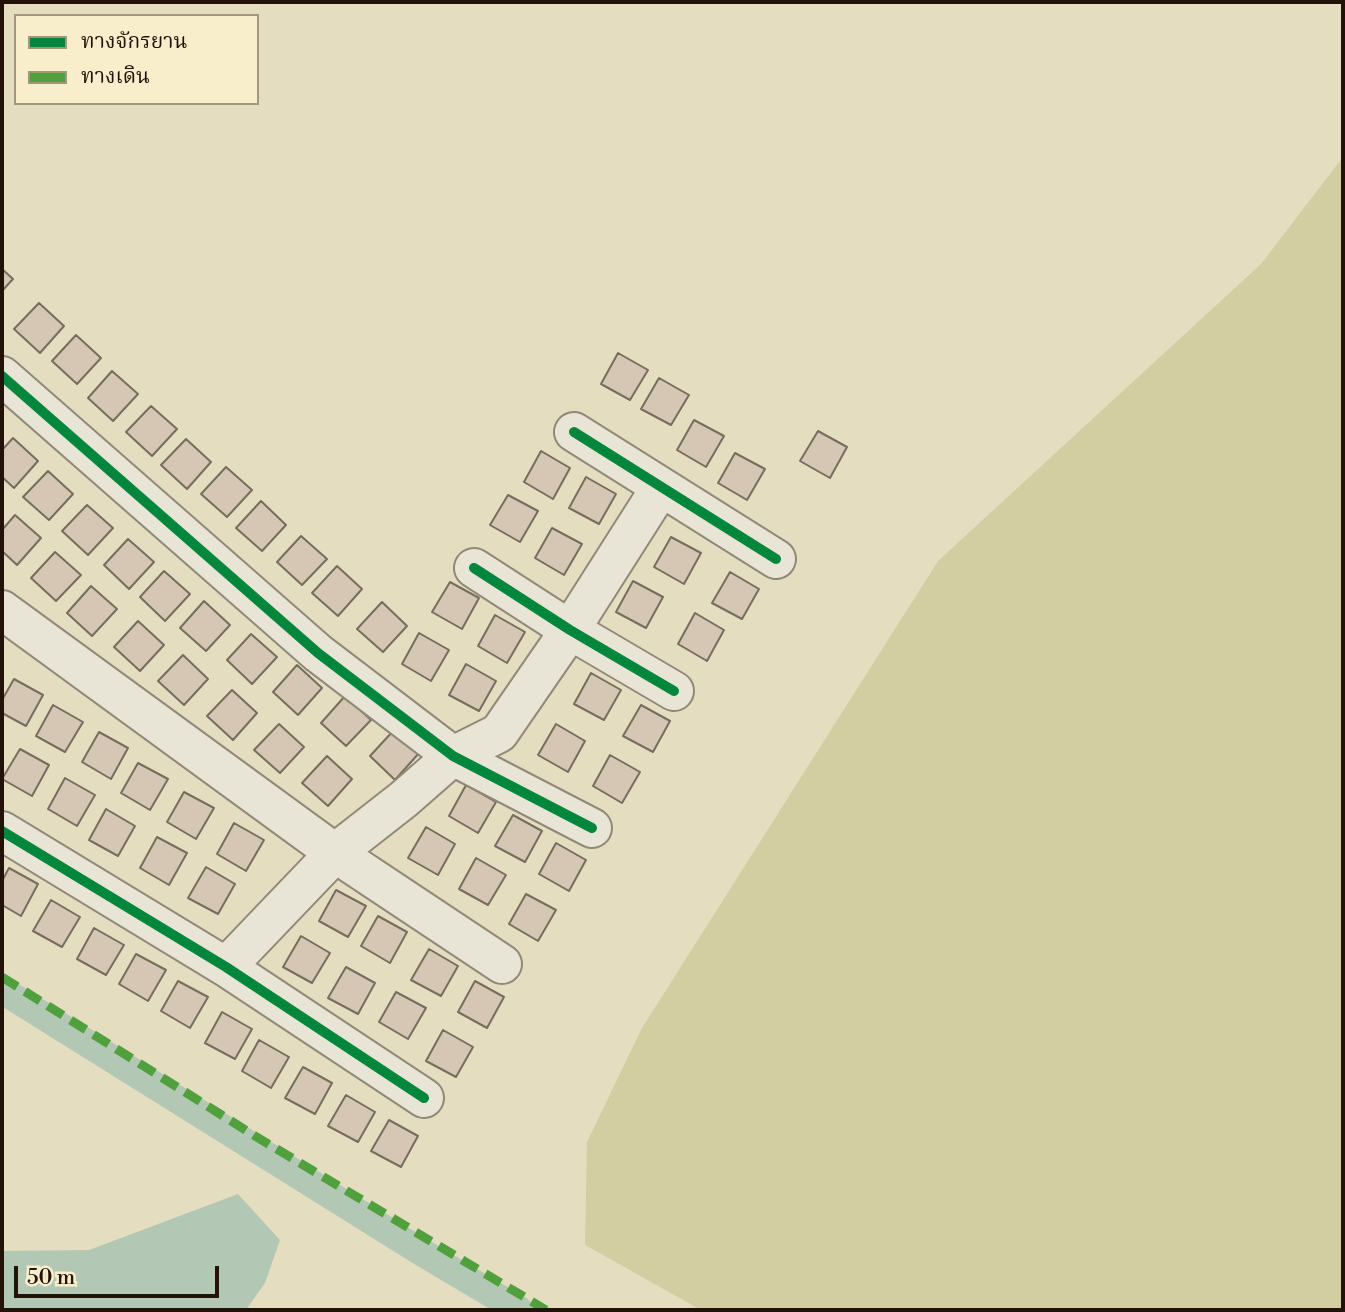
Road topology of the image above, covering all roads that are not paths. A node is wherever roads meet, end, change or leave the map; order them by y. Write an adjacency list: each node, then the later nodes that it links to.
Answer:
1 (2, 376): 9 (street)
2 (574, 432): 3 (street)
3 (661, 487): 4 (street); 7 (street)
4 (776, 559)
5 (474, 568): 7 (street)
6 (2, 610): 12 (street)
7 (570, 630): 8 (street); 9 (street)
8 (674, 691)
9 (453, 756): 10 (street); 12 (street)
10 (592, 828)
11 (2, 831): 14 (street)
12 (335, 853): 13 (street); 14 (street)
13 (502, 964)
14 (226, 967): 15 (street)
15 (424, 1098)

